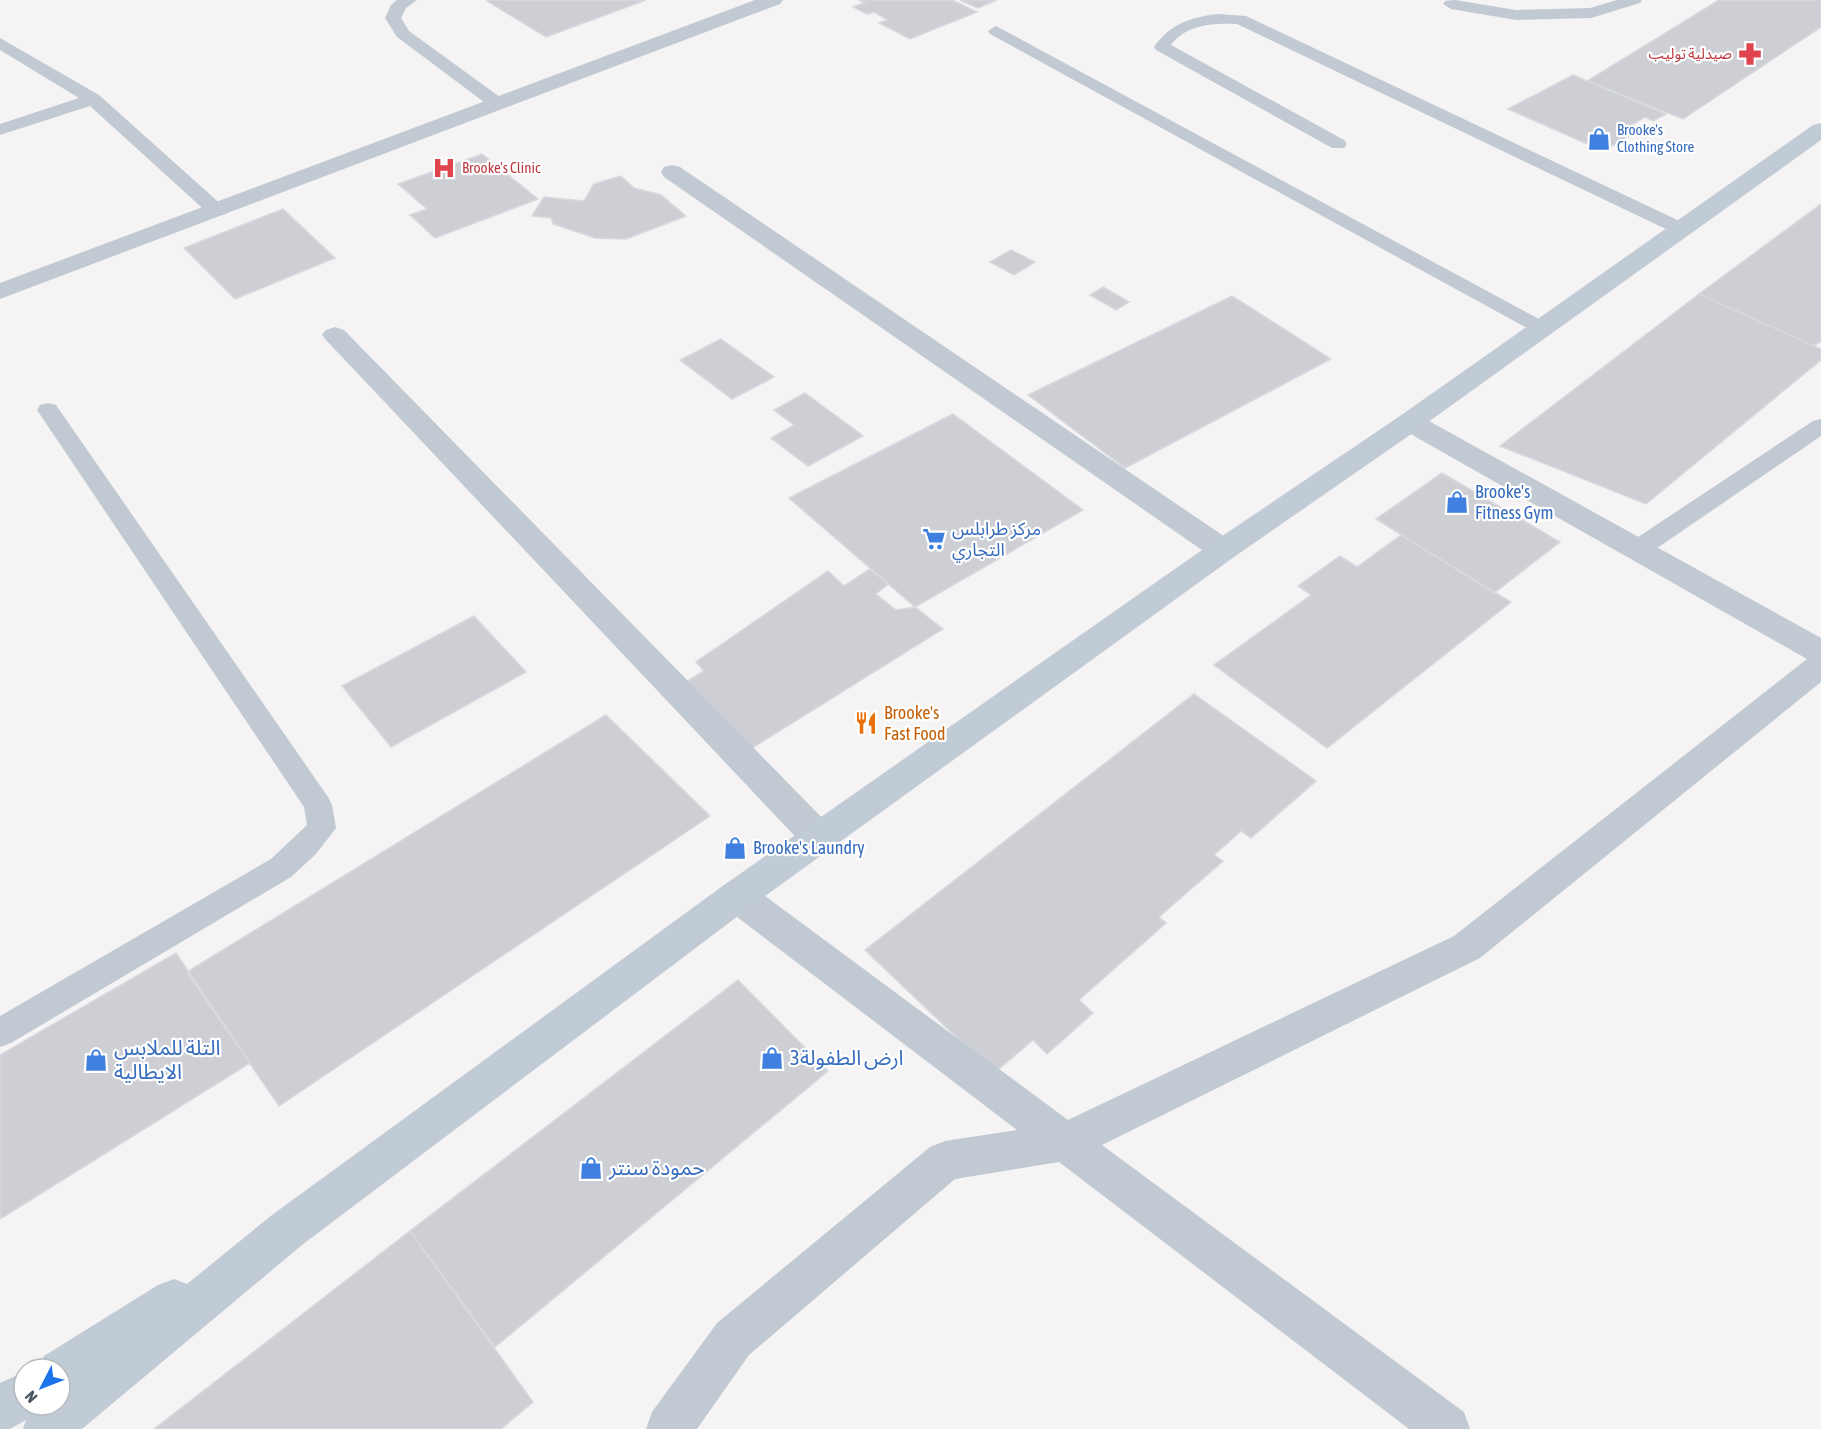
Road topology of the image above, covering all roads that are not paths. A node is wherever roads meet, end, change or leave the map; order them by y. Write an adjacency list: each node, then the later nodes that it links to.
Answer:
1 (409, 0): 8 (lane)
2 (773, 0): 8 (street)
3 (1634, 0): 4 (lane)
4 (1450, 3)
5 (996, 31): 16 (lane)
6 (0, 43): 7 (lane)
7 (93, 99): 9 (lane); 13 (lane)
8 (498, 104): 13 (street)
9 (0, 130)
10 (1821, 130): 14 (main road)
11 (1338, 144): 14 (lane)
12 (672, 172): 22 (street)
13 (216, 211): 15 (street)
14 (1681, 229): 16 (main road)
15 (0, 292)
16 (1543, 329): 19 (main road)
17 (335, 335): 25 (street)
18 (48, 410): 27 (lane)
19 (1410, 422): 21 (street); 22 (main road)
20 (1821, 426): 21 (lane)
21 (1638, 549): 23 (street)
22 (1223, 550): 25 (main road)
23 (1821, 652)
24 (1821, 665): 28 (street)
25 (820, 839): 26 (main road)
26 (737, 896): 28 (street); 29 (main road)
27 (0, 1033)
28 (1066, 1142): 32 (street); 33 (street)
29 (287, 1230): 30 (main road); 31 (main road)
30 (72, 1364)
31 (46, 1429)
32 (669, 1429)
33 (1447, 1429)

